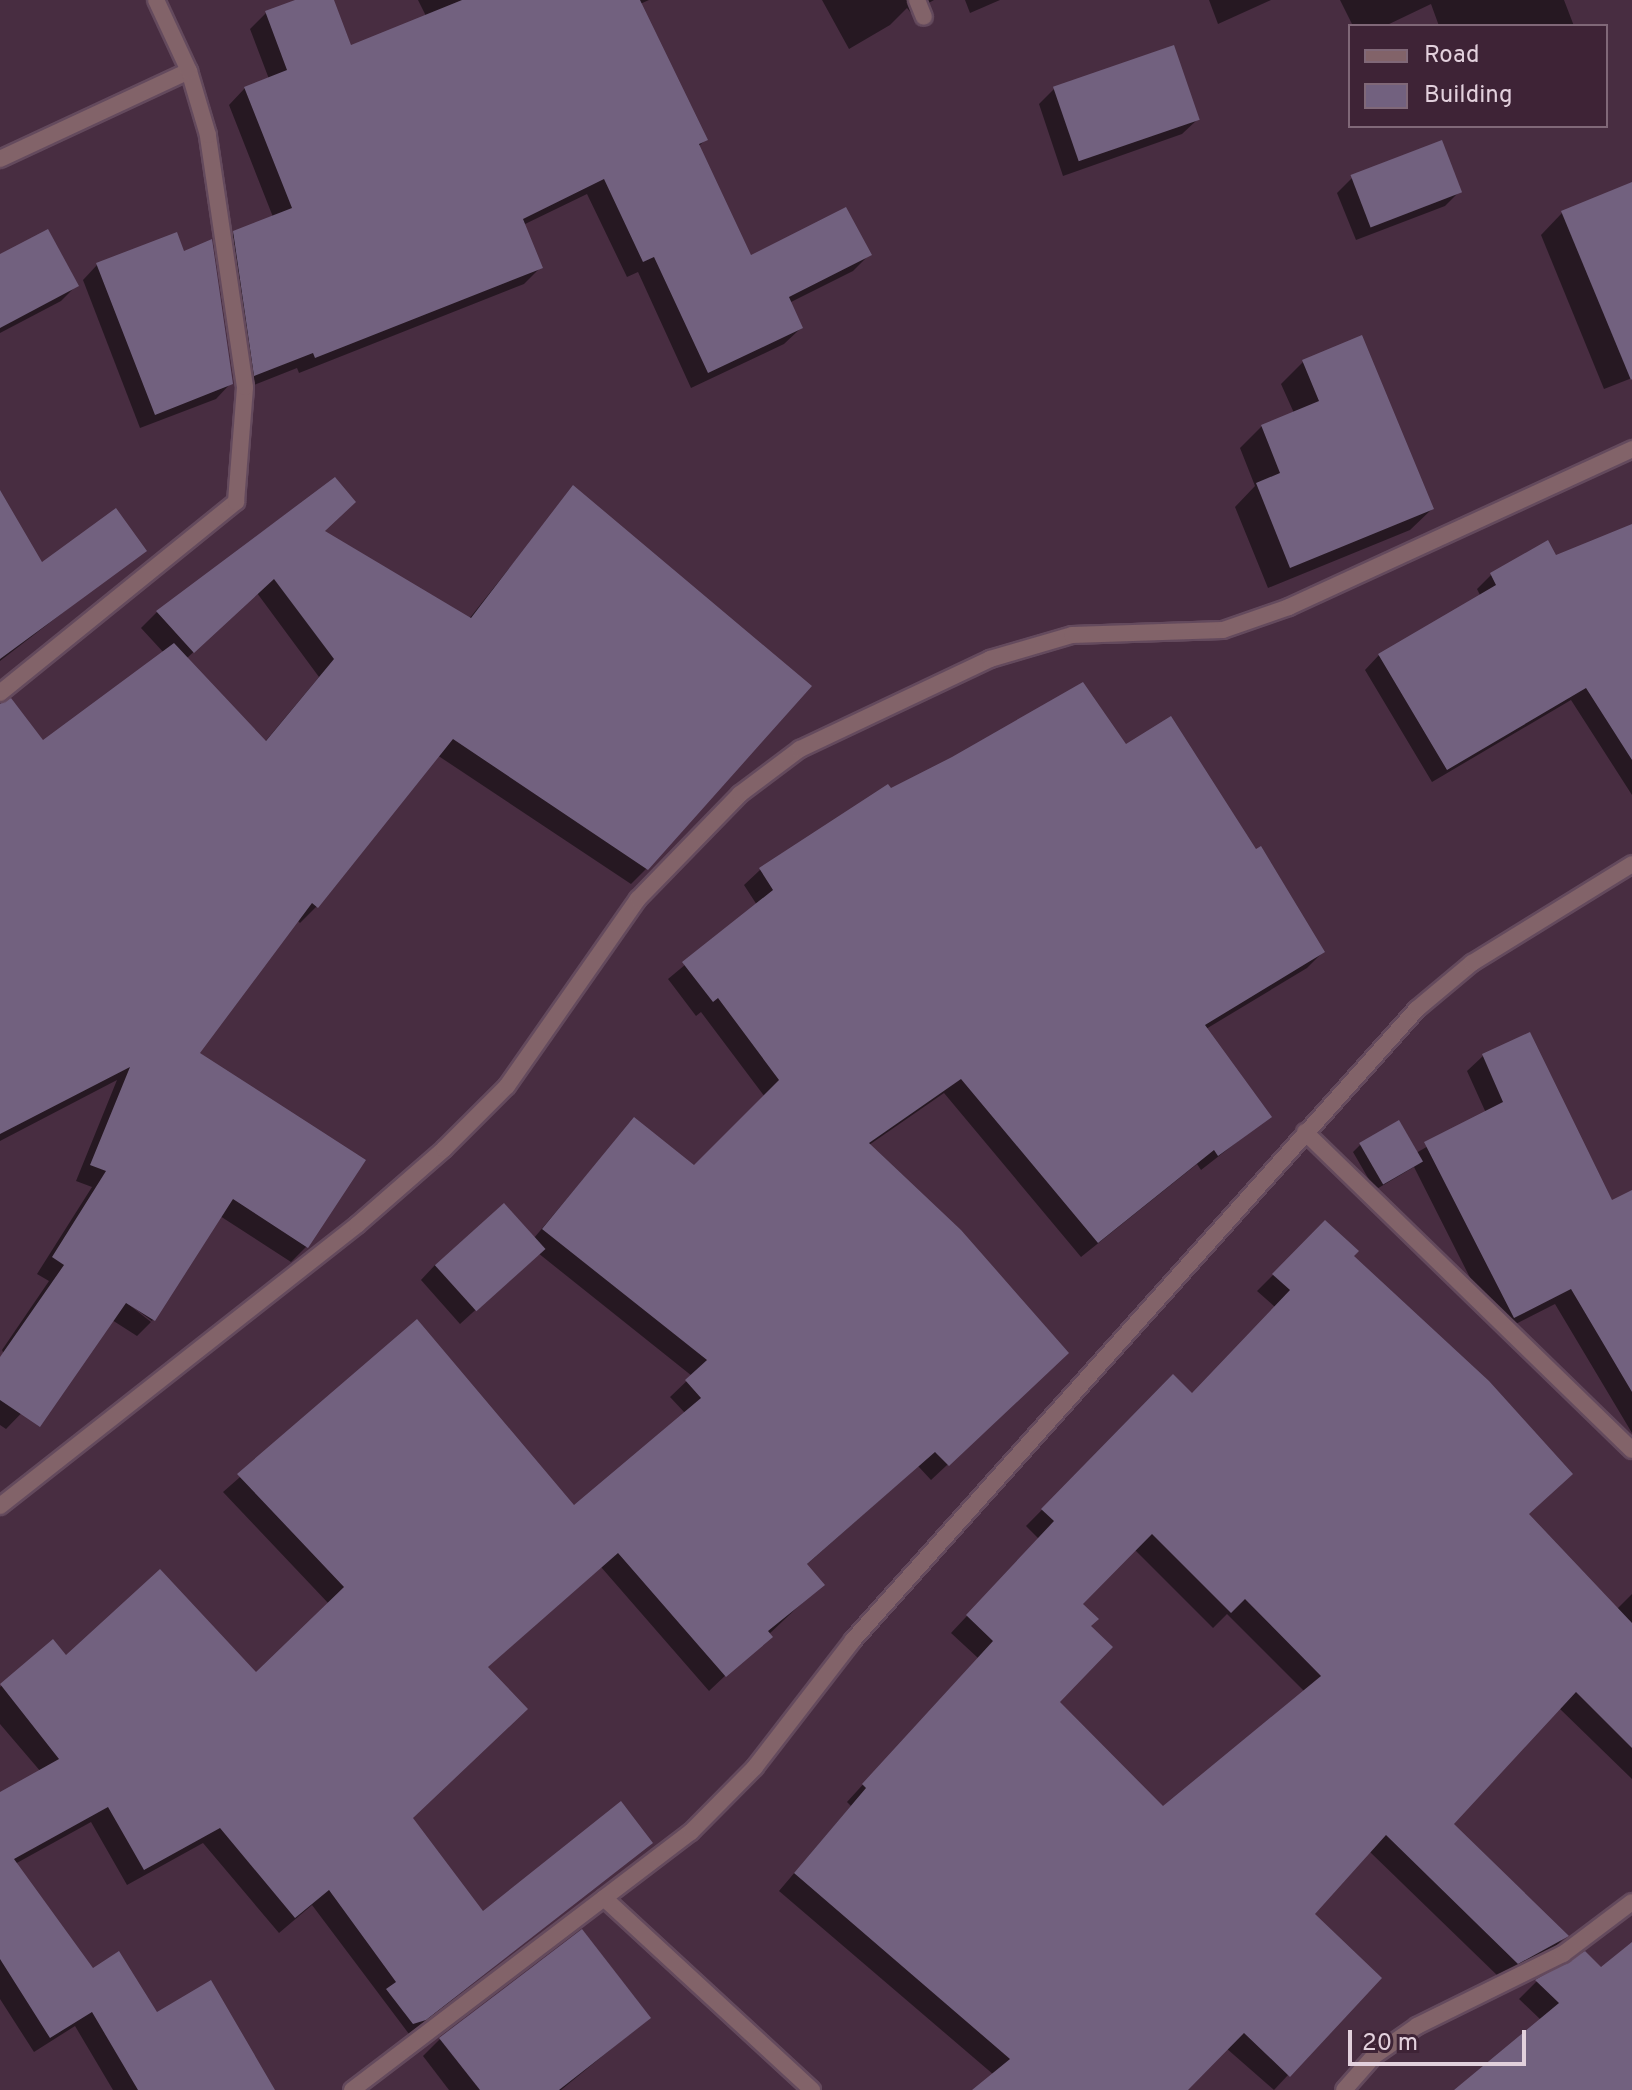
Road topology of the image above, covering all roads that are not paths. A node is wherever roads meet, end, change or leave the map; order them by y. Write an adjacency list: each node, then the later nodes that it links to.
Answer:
1 (156, 0): 4 (street)
2 (917, 0): 3 (street)
3 (924, 17)
4 (189, 71): 5 (street); 7 (street)
5 (0, 159)
6 (1632, 449): 11 (street)
7 (0, 693)
8 (1632, 864): 9 (street)
9 (1305, 1132): 10 (street); 12 (street)
10 (1632, 1450)
11 (0, 1506)
12 (604, 1898): 14 (street); 15 (street)
13 (1632, 1902): 16 (street)
14 (352, 2090)
15 (812, 2090)
16 (1344, 2090)

